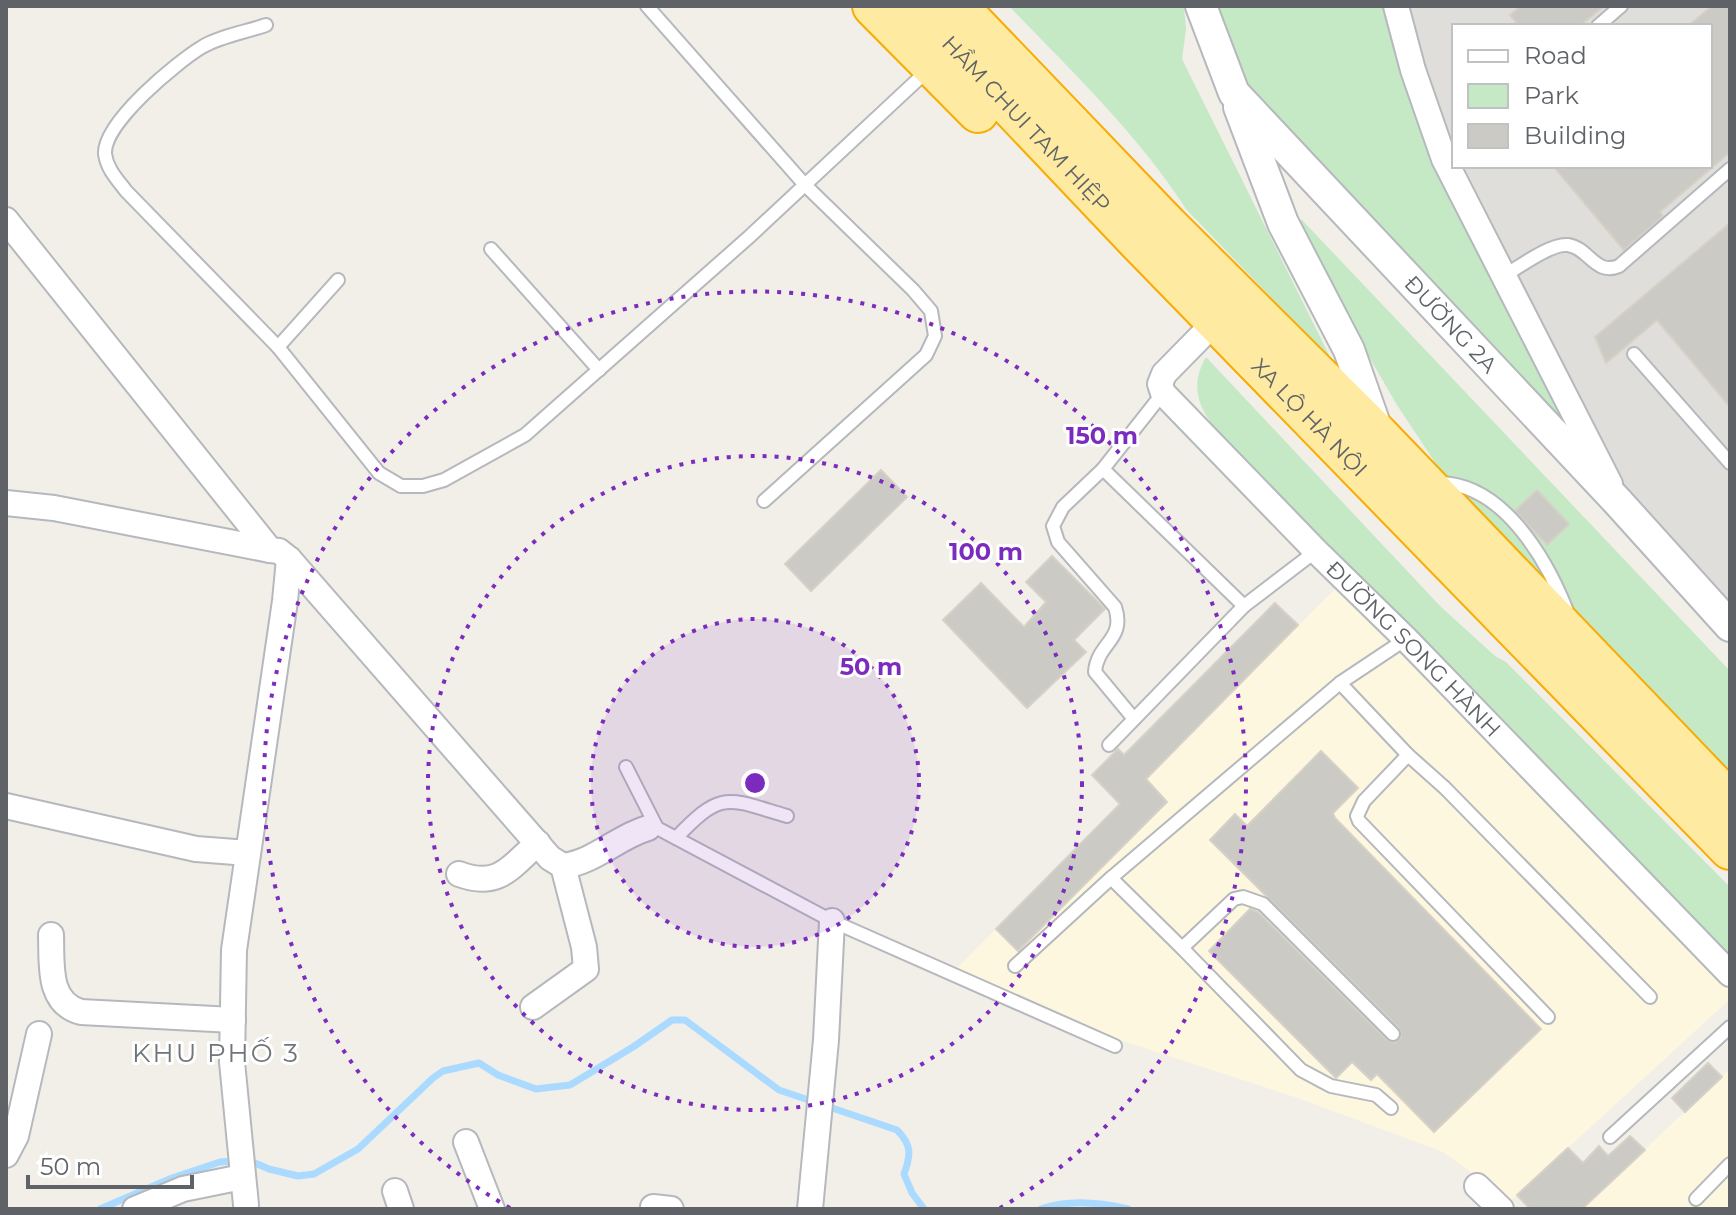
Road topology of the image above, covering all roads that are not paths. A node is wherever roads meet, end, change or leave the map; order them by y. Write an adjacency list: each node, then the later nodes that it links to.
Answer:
1 (647, 6): 16 (lane)
2 (873, 6): 11 (highway, XA LỘ HÀ NỘI)
3 (915, 6): 18 (highway, HẦM CHUI TAM HIỆP)
4 (957, 6): 18 (highway, HẦM CHUI TAM HIỆP)
5 (991, 6): 18 (highway, XA LỘ HÀ NỘI)
6 (1201, 6): 12 (street, ĐƯỜNG 2A)
7 (1396, 6): 13 (street)
8 (1621, 6): 9 (lane)
9 (1600, 24)
10 (266, 25): 23 (lane)
11 (932, 66): 16 (lane); 18 (highway, XA LỘ HÀ NỘI)
12 (1234, 93): 27 (street); 31 (street, ĐƯỜNG 2A)
13 (1449, 155)
14 (1455, 168): 20 (street)
15 (1730, 169): 20 (lane)
16 (805, 185): 25 (lane); 30 (lane)
17 (6, 220): 34 (street)
18 (1153, 233): 22 (highway, XA LỘ HÀ NỘI); 27 (highway, XA LỘ HÀ NỘI)
19 (491, 249): 25 (lane)
20 (1504, 276): 31 (street)
21 (338, 280): 23 (lane)
22 (1217, 320): 26 (street); 49 (highway, XA LỘ HÀ NỘI)
23 (278, 347): 25 (lane)
24 (1634, 354): 28 (lane)
25 (599, 370)
26 (1163, 393): 29 (lane); 33 (street, ĐƯỜNG SONG HÀNH)
27 (1379, 436): 43 (highway, XA LỘ HÀ NỘI)
28 (1730, 463)
29 (1103, 469): 35 (lane); 39 (lane)
30 (764, 501)
31 (1618, 502): 36 (street, ĐƯỜNG 2A)
32 (6, 503): 34 (street)
33 (1316, 551): 35 (lane); 37 (street, ĐƯỜNG SONG HÀNH)
34 (280, 554): 48 (street); 50 (street)
35 (1244, 606): 39 (lane)
36 (1729, 623)
37 (1406, 639): 38 (lane); 58 (street, ĐƯỜNG SONG HÀNH)
38 (1340, 683): 41 (lane); 53 (lane)
39 (1134, 719): 40 (lane)
40 (1109, 745)
41 (1408, 755): 59 (lane); 61 (lane)
42 (626, 767): 46 (lane)
43 (1730, 802)
44 (6, 806): 50 (street)
45 (787, 816): 47 (lane)
46 (652, 828): 47 (lane); 51 (street)
47 (676, 838): 54 (lane)
48 (538, 843): 51 (street); 52 (street)
49 (1730, 849)
50 (248, 853): 62 (street)
51 (563, 866): 60 (street)
52 (459, 874)
53 (1111, 878): 56 (lane); 57 (lane)
54 (832, 921): 66 (lane); 78 (street)
55 (51, 935): 62 (street)
56 (1182, 948): 65 (lane); 67 (lane)
57 (1015, 966)
58 (1730, 974)
59 (1650, 997)
60 (533, 1007)
61 (1548, 1017)
62 (233, 1020): 72 (street)
63 (1730, 1027): 68 (lane)
64 (39, 1034): 70 (street)
65 (1393, 1034)
66 (1115, 1046)
67 (1391, 1108)
68 (1610, 1137)
69 (466, 1142): 77 (street)
70 (6, 1155)
71 (1730, 1164): 74 (lane)
72 (242, 1177): 75 (street); 76 (street)
73 (1477, 1186): 79 (street)
74 (1696, 1199)
75 (246, 1205)
76 (135, 1209)
77 (492, 1209)
78 (810, 1209)
79 (1501, 1209)

